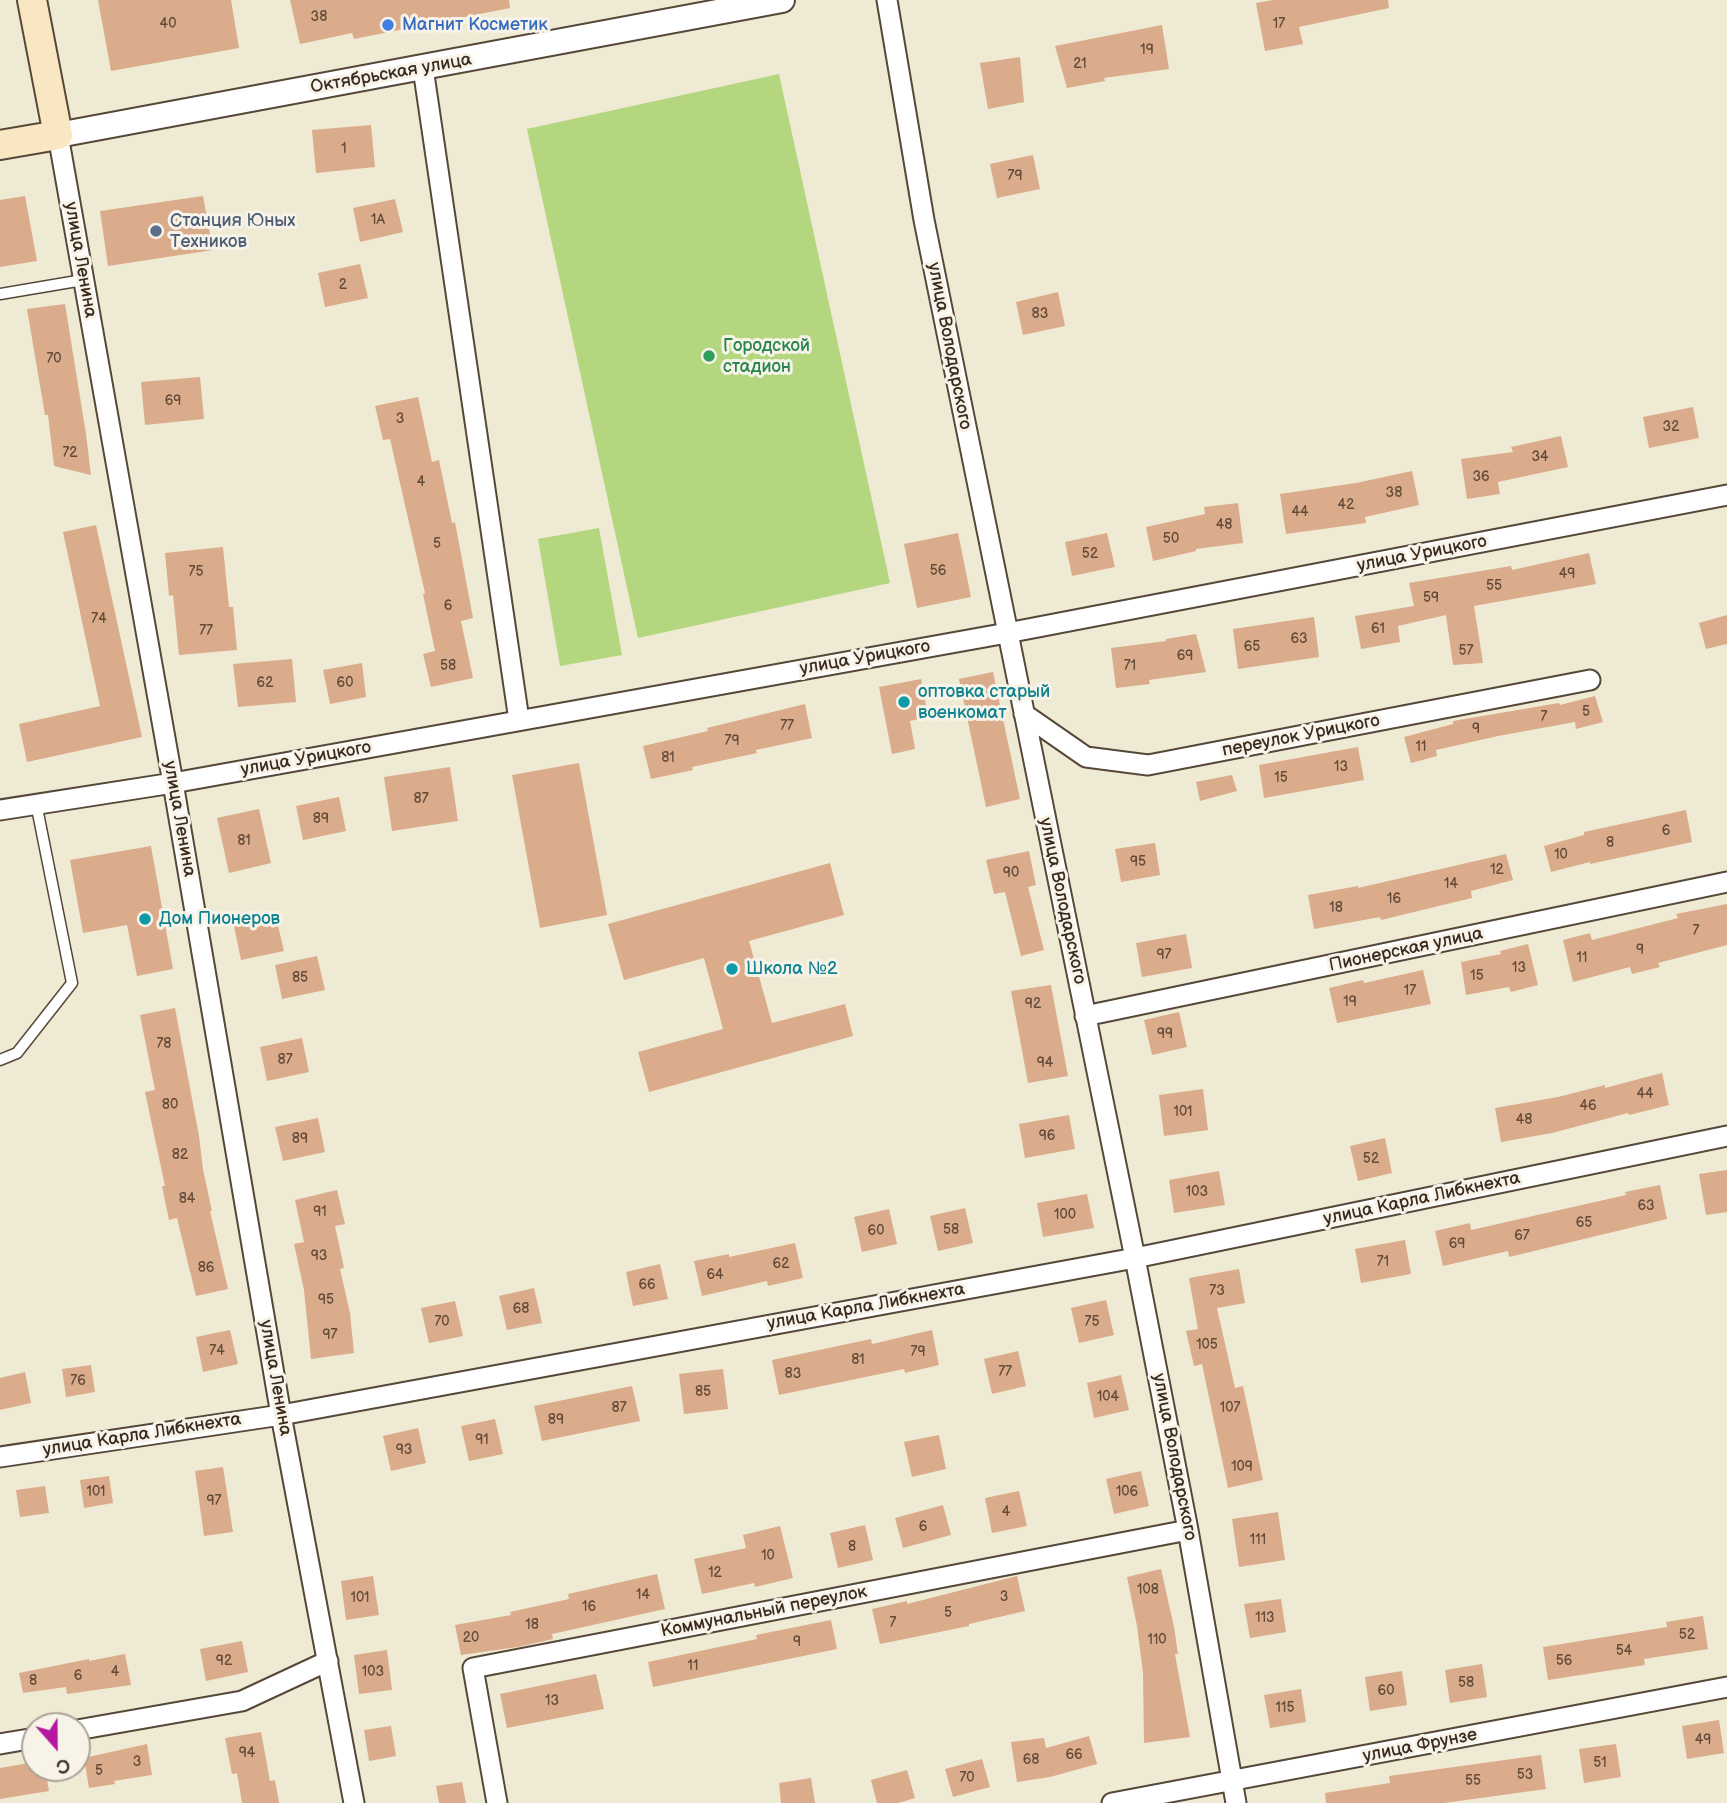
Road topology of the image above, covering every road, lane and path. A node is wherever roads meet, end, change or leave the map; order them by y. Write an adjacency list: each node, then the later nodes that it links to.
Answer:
1 (32, 0): 5 (main road, улица Ленина)
2 (782, 0): 4 (street, Октябрьская улица)
3 (887, 0): 10 (street, улица Володарского)
4 (423, 68): 5 (street, Октябрьская улица); 13 (street)
5 (58, 135): 6 (main road, Октябрьская улица); 7 (street, улица Ленина)
6 (0, 145)
7 (83, 280): 8 (lane); 14 (street, улица Ленина)
8 (0, 294)
9 (1727, 495): 10 (street, улица Урицкого)
10 (1007, 633): 12 (street, улица Володарского); 13 (street, улица Урицкого)
11 (1590, 680): 12 (street, переулок Урицкого)
12 (1024, 714): 18 (street, улица Володарского)
13 (519, 720): 14 (street, улица Урицкого)
14 (173, 783): 15 (street, улица Урицкого); 22 (street, улица Ленина)
15 (36, 803): 16 (street, улица Урицкого); 19 (lane)
16 (0, 810)
17 (1727, 882): 18 (street, Пионерская улица)
18 (1086, 1016): 21 (street, улица Володарского)
19 (0, 1060)
20 (1727, 1136): 21 (street, улица Карла Либкнехта)
21 (1135, 1258): 22 (street, улица Карла Либкнехта); 24 (street, улица Володарского)
22 (281, 1415): 23 (street, улица Карла Либкнехта); 25 (street, улица Ленина)
23 (0, 1457)
24 (1188, 1530): 30 (street, улица Володарского); 32 (street, Коммунальный переулок)
25 (328, 1661): 27 (street); 31 (street, улица Ленина)
26 (1727, 1687): 30 (street, улица Фрунзе)
27 (91, 1728)
28 (21, 1740): 29 (street)
29 (0, 1744)
30 (1232, 1782): 33 (street, улица Фрунзе); 34 (street, улица Володарского)
31 (354, 1803)
32 (497, 1803)
33 (1112, 1803)
34 (1236, 1803)

